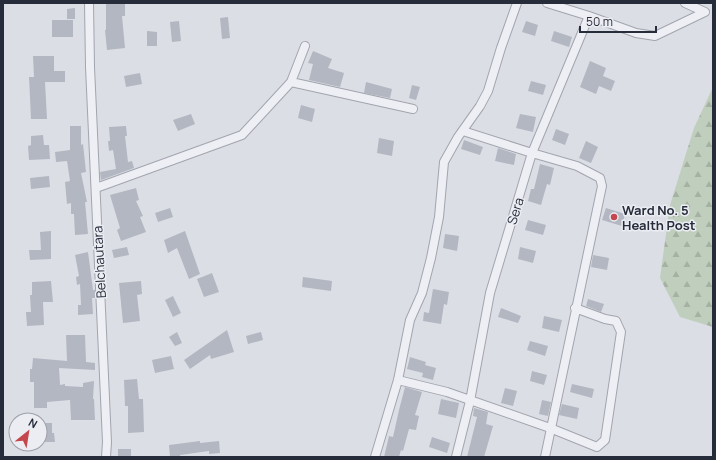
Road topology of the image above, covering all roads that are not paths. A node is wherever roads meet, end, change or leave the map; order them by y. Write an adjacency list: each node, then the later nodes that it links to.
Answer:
1 (89, 3): 11 (street, Belchautara)
2 (517, 3): 9 (street)
3 (548, 3): 5 (street)
4 (685, 3): 5 (street)
5 (589, 16): 10 (street, Sera)
6 (305, 46): 7 (street)
7 (291, 82): 8 (street); 11 (street)
8 (413, 108)
9 (463, 131): 10 (street); 13 (street)
10 (532, 153): 12 (street); 14 (street, Sera)
11 (96, 188): 16 (street, Belchautara)
12 (575, 308): 15 (street); 15 (street)
13 (398, 380): 14 (street); 17 (street)
14 (470, 401): 15 (street); 18 (street, Sera)
15 (550, 428): 19 (street)
16 (106, 457)
17 (375, 457)
18 (456, 457)
19 (545, 457)

